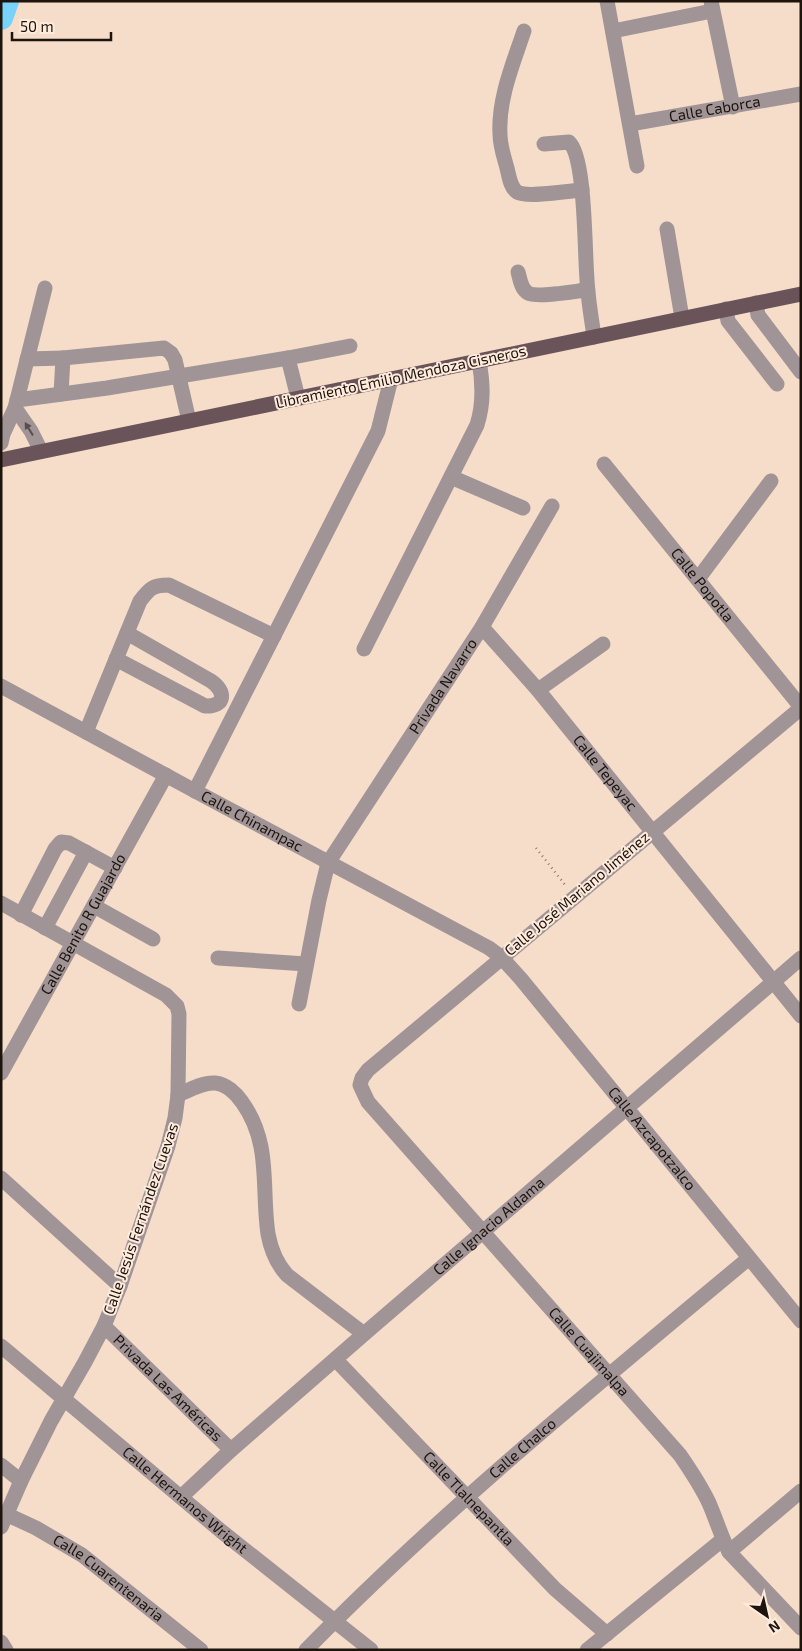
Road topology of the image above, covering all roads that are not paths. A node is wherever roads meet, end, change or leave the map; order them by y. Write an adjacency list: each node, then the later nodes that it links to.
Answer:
1 (607, 1): 4 (street)
2 (712, 6): 4 (street); 6 (street)
3 (524, 31): 10 (street)
4 (613, 31): 7 (street)
5 (801, 94): 6 (street, Calle Caborca)
6 (733, 107): 7 (street, Calle Caborca)
7 (630, 124): 9 (street)
8 (544, 144): 10 (street)
9 (637, 166)
10 (582, 190): 14 (street)
11 (667, 229): 18 (street)
12 (518, 272): 14 (street)
13 (45, 288): 23 (street)
14 (587, 290): 19 (street)
15 (801, 294): 16 (main road, Libramiento Emilio Mendoza Cisneros)
16 (756, 303): 17 (main road, Libramiento Emilio Mendoza Cisneros); 25 (street)
17 (726, 309): 18 (main road, Libramiento Emilio Mendoza Cisneros); 28 (street)
18 (682, 318): 19 (main road, Libramiento Emilio Mendoza Cisneros)
19 (594, 337): 24 (main road, Libramiento Emilio Mendoza Cisneros)
20 (350, 346): 22 (street)
21 (63, 358): 23 (street); 26 (street); 29 (street)
22 (288, 358): 26 (street); 30 (street)
23 (27, 359): 31 (street)
24 (479, 361): 27 (main road, Libramiento Emilio Mendoza Cisneros); 37 (street)
25 (801, 372)
26 (180, 376): 29 (street); 32 (street)
27 (391, 379): 30 (main road, Libramiento Emilio Mendoza Cisneros); 44 (street)
28 (777, 384)
29 (61, 394): 31 (street)
30 (298, 398): 32 (main road, Libramiento Emilio Mendoza Cisneros)
31 (16, 404): 33 (street); 34 (street, one-way to 31)
32 (190, 421): 34 (main road, Libramiento Emilio Mendoza Cisneros)
33 (1, 443)
34 (41, 451): 35 (main road, Libramiento Emilio Mendoza Cisneros)
35 (1, 460)
36 (604, 464): 41 (street, Calle Popotla)
37 (451, 477): 40 (street); 46 (street)
38 (772, 481): 41 (street)
39 (552, 506): 42 (street, Privada Navarro)
40 (523, 508)
41 (698, 579): 50 (street, Calle Popotla)
42 (482, 627): 49 (street, Calle Tepeyac); 56 (street, Privada Navarro)
43 (127, 633): 44 (street); 47 (street); 47 (street)
44 (274, 636): 53 (street)
45 (603, 644): 49 (street)
46 (364, 650)
47 (116, 659): 51 (street)
48 (1, 686): 51 (street, Calle Chinampac)
49 (538, 690): 54 (street, Calle Tepeyac)
50 (801, 707): 54 (street, Calle José Mariano Jiménez)
51 (86, 732): 52 (street, Calle Chinampac)
52 (166, 775): 53 (street, Calle Chinampac); 57 (street, Calle Benito R Guajardo)
53 (195, 791): 56 (street, Calle Chinampac)
54 (652, 831): 64 (street, Calle José Mariano Jiménez); 68 (street, Calle Tepeyac)
55 (86, 852): 57 (street); 60 (street); 61 (street)
56 (328, 863): 64 (street, Calle Chinampac); 67 (street)
57 (115, 868): 59 (street, Calle Benito R Guajardo)
58 (1, 903): 60 (street)
59 (94, 906): 62 (street); 63 (street, Calle Benito R Guajardo)
60 (21, 915): 61 (street)
61 (45, 928): 63 (street)
62 (153, 939)
63 (73, 943): 71 (street, Calle Benito R Guajardo); 73 (street, Calle Jesús Fernández Cuevas)
64 (501, 957): 72 (street, Calle José Mariano Jiménez); 74 (street, Calle Azcapotzalco)
65 (218, 958): 67 (street)
66 (801, 958): 68 (street, Calle Ignacio Aldama)
67 (306, 964): 69 (street)
68 (773, 982): 70 (street, Calle Tepeyac); 74 (street, Calle Ignacio Aldama)
69 (299, 1004)
70 (801, 1016)
71 (1, 1072)
72 (360, 1085): 76 (street, Calle Cuajimalpa)
73 (178, 1095): 78 (street, Calle Jesús Fernández Cuevas); 81 (street)
74 (626, 1108): 76 (street, Calle Ignacio Aldama); 77 (street, Calle Azcapotzalco)
75 (1, 1178): 78 (street)
76 (483, 1232): 81 (street, Calle Ignacio Aldama); 84 (street, Calle Cuajimalpa)
77 (749, 1258): 79 (street, Calle Azcapotzalco); 84 (street, Calle Chalco)
78 (120, 1286): 80 (street, Calle Jesús Fernández Cuevas)
79 (801, 1320)
80 (104, 1326): 85 (street, Calle Jesús Fernández Cuevas); 86 (street, Privada Las Américas)
81 (364, 1334): 83 (street, Calle Ignacio Aldama)
82 (1, 1346): 85 (street, Calle Hermanos Wright)
83 (336, 1360): 86 (street, Calle Ignacio Aldama); 90 (street, Calle Tlalnepantla)
84 (610, 1374): 90 (street, Calle Chalco); 93 (street, Calle Cuajimalpa)
85 (64, 1398): 88 (street, Calle Jesús Fernández Cuevas); 91 (street, Calle Hermanos Wright)
86 (231, 1450): 91 (street, Calle Ignacio Aldama)
87 (1, 1465): 88 (street)
88 (21, 1481): 92 (street, Calle Jesús Fernández Cuevas)
89 (801, 1491): 93 (street)
90 (467, 1496): 95 (street, Calle Chalco); 96 (street, Calle Tlalnepantla)
91 (181, 1497): 95 (street, Calle Hermanos Wright)
92 (5, 1521): 99 (street, Calle Cuarentenaria)
93 (726, 1546): 94 (street, Calle Cuajimalpa); 96 (street)
94 (797, 1618)
95 (334, 1621): 100 (street, Calle Chalco); 101 (street, Calle Hermanos Wright)
96 (607, 1634): 102 (street)
97 (1, 1642): 98 (street)
98 (6, 1650)
99 (201, 1650)
100 (306, 1650)
101 (371, 1650)
102 (587, 1650)

